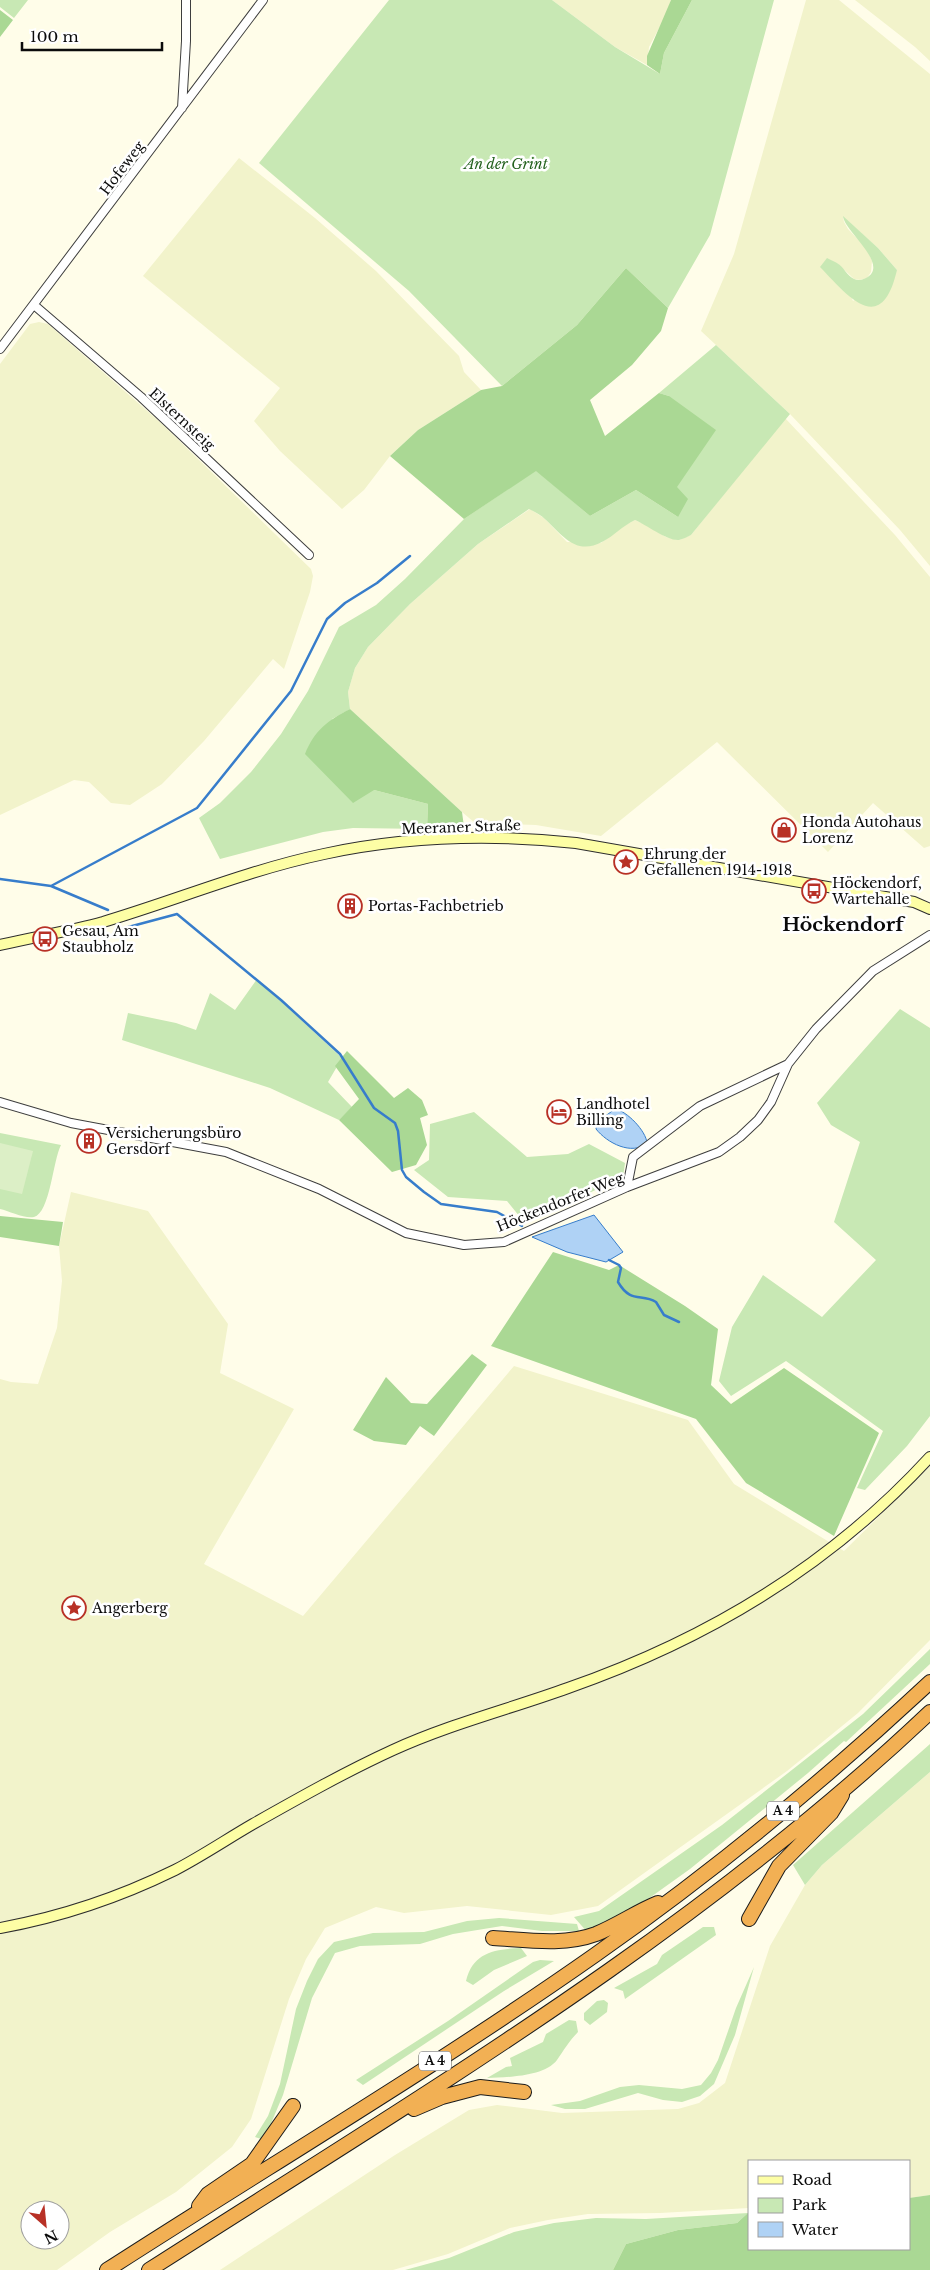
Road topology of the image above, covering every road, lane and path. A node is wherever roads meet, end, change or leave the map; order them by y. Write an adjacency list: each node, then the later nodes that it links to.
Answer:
1 (186, 0): 3 (street)
2 (263, 0): 3 (street, Hofeweg)
3 (182, 109): 4 (street, Hofeweg)
4 (34, 305): 5 (street, Hofeweg); 6 (street, Elsternsteig)
5 (0, 350)
6 (309, 555)
7 (930, 908): 9 (main road, Meeraner Straße)
8 (930, 935): 10 (street, Höckendorfer Weg)
9 (0, 945)
10 (788, 1064): 12 (street); 12 (street, Höckendorfer Weg)
11 (0, 1102): 12 (street, Höckendorfer Weg)
12 (627, 1187)
13 (930, 1457): 19 (main road)
14 (930, 1682): 17 (highway, A 4)
15 (930, 1712): 16 (highway, A 4)
16 (847, 1786): 18 (highway); 23 (highway, A 4)
17 (675, 1897): 20 (highway); 24 (highway, A 4)
18 (749, 1919)
19 (0, 1928)
20 (493, 1938)
21 (524, 2092): 23 (highway)
22 (293, 2106): 24 (highway)
23 (376, 2125): 26 (highway, A 4)
24 (190, 2217): 25 (highway, A 4)
25 (108, 2270)
26 (149, 2270)

